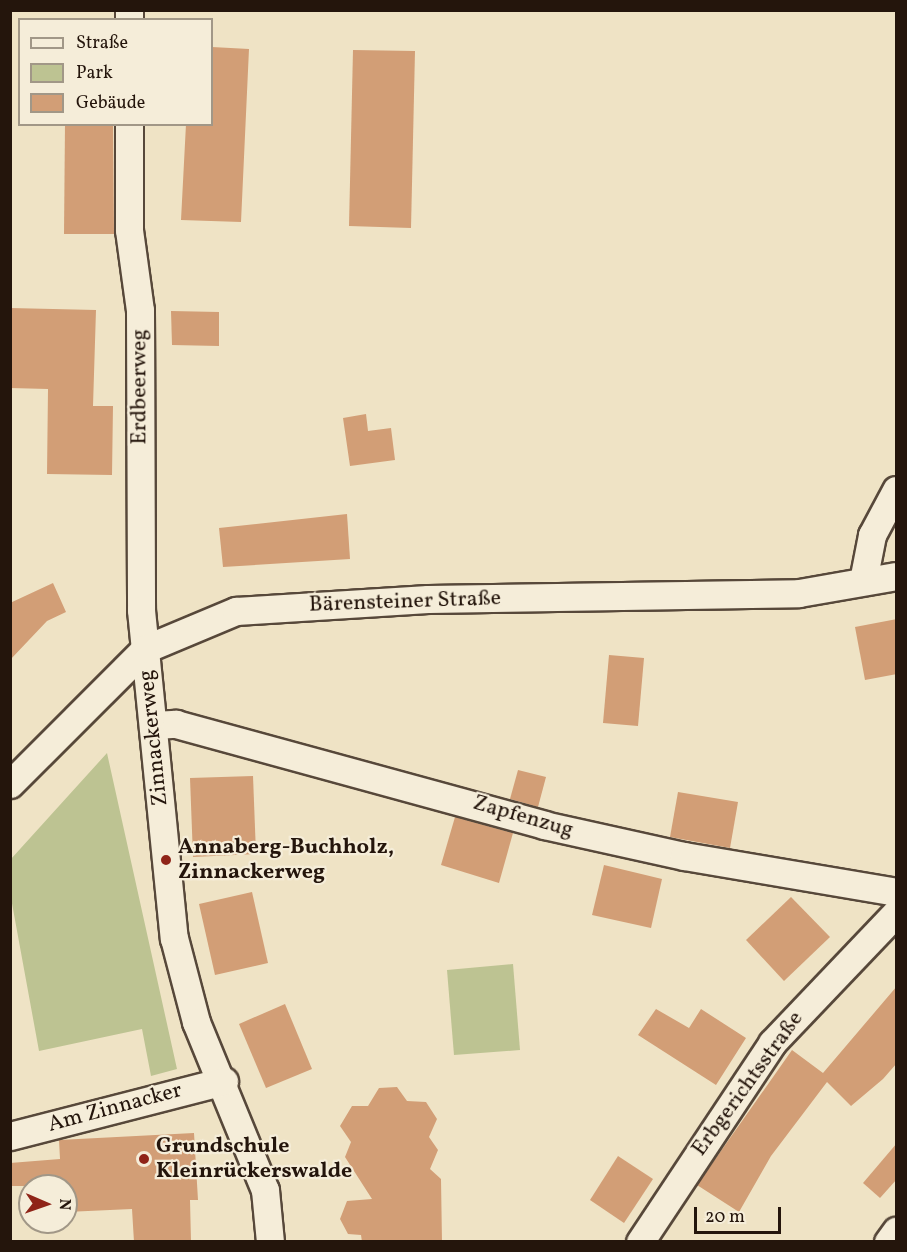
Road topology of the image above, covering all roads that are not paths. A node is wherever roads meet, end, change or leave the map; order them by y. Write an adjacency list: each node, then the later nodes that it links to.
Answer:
1 (129, 126): 5 (street, Erdbeerweg)
2 (897, 490): 4 (street)
3 (897, 576): 4 (street, Bärensteiner Straße)
4 (863, 581): 5 (street, Bärensteiner Straße)
5 (145, 649): 6 (street, Zinnackerweg); 7 (street, Bärensteiner Straße)
6 (154, 725): 8 (street, Zapfenzug); 10 (street, Zinnackerweg)
7 (10, 784)
8 (897, 892)
9 (897, 913): 14 (street, Erbgerichtsstraße)
10 (224, 1081): 11 (street, Am Zinnacker); 13 (street, Zinnackerweg)
11 (10, 1136)
12 (897, 1231): 15 (street)
13 (270, 1242)
14 (640, 1242)
15 (888, 1242)

